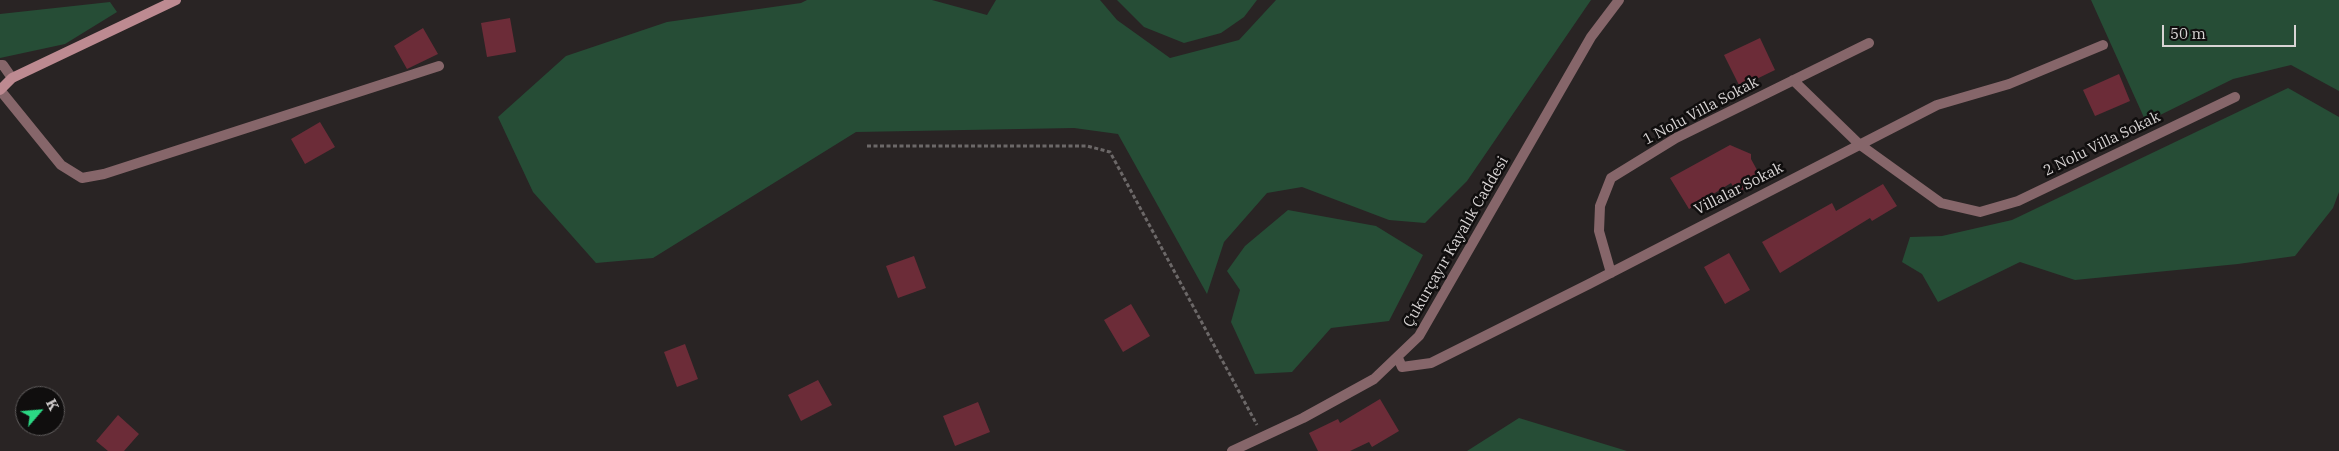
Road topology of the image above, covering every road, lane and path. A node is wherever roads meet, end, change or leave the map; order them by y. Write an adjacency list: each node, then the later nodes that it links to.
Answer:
1 (176, 0): 7 (street)
2 (1619, 0): 14 (street, Çukurçayır Kayalık Caddesi)
3 (1869, 43): 8 (street, 1 Nolu Villa Sokak)
4 (2102, 45): 11 (street, Villalar Sokak)
5 (0, 65): 7 (street)
6 (439, 66): 9 (street)
7 (12, 78): 9 (street)
8 (1794, 80): 11 (street); 13 (street, 1 Nolu Villa Sokak)
9 (0, 90)
10 (2236, 97): 11 (street, 2 Nolu Villa Sokak)
11 (1860, 144): 13 (street, Villalar Sokak)
12 (867, 146): 15 (path)
13 (1611, 273): 14 (street, Villalar Sokak)
14 (1398, 358): 15 (street, Çukurçayır Kayalık Caddesi)
15 (1263, 436): 16 (street, Çukurçayır Kayalık Caddesi)
16 (1232, 451)

